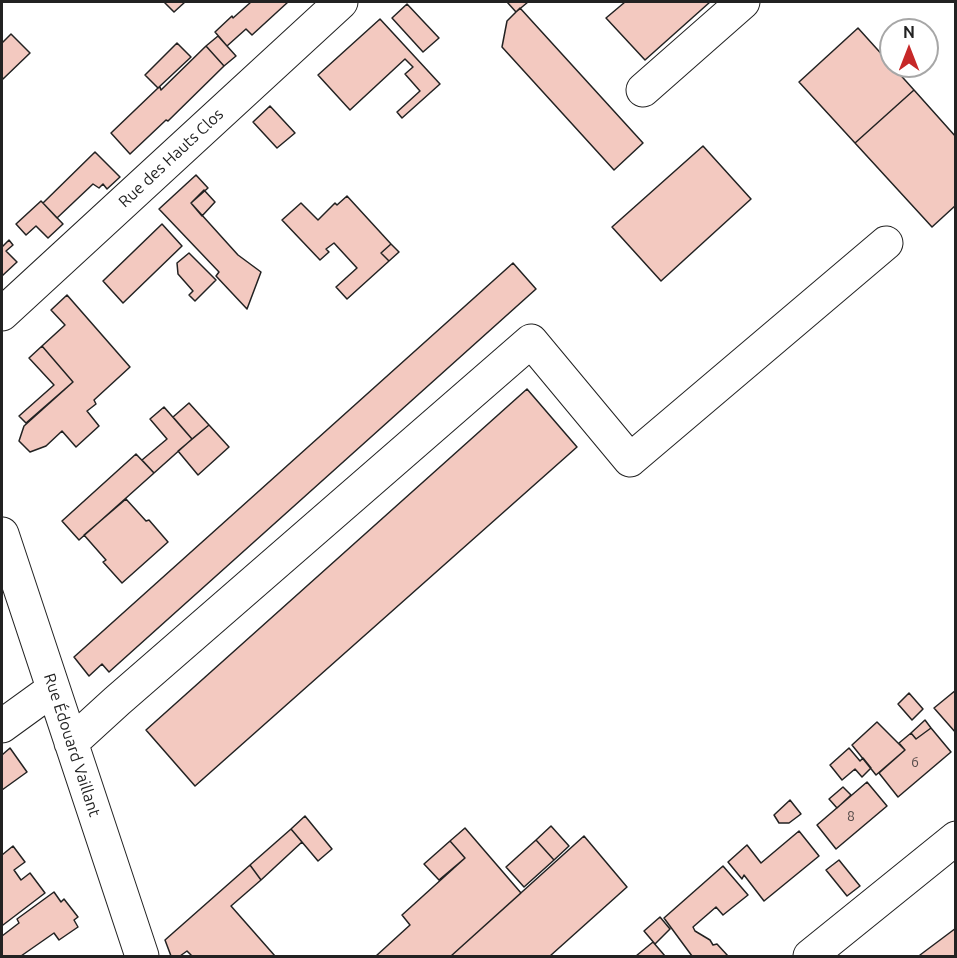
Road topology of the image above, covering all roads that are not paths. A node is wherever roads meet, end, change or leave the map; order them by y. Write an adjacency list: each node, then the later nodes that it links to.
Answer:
1 (340, 2): 5 (street, Rue des Hauts Clos)
2 (743, 2): 3 (street)
3 (643, 90)
4 (886, 243): 9 (street)
5 (2, 314)
6 (2, 534): 7 (street, Rue Édouard Vaillant)
7 (53, 689): 8 (street); 9 (street, Rue Édouard Vaillant)
8 (2, 726)
9 (71, 743): 11 (street, Rue Édouard Vaillant)
10 (956, 838): 12 (street)
11 (142, 957)
12 (810, 957)

